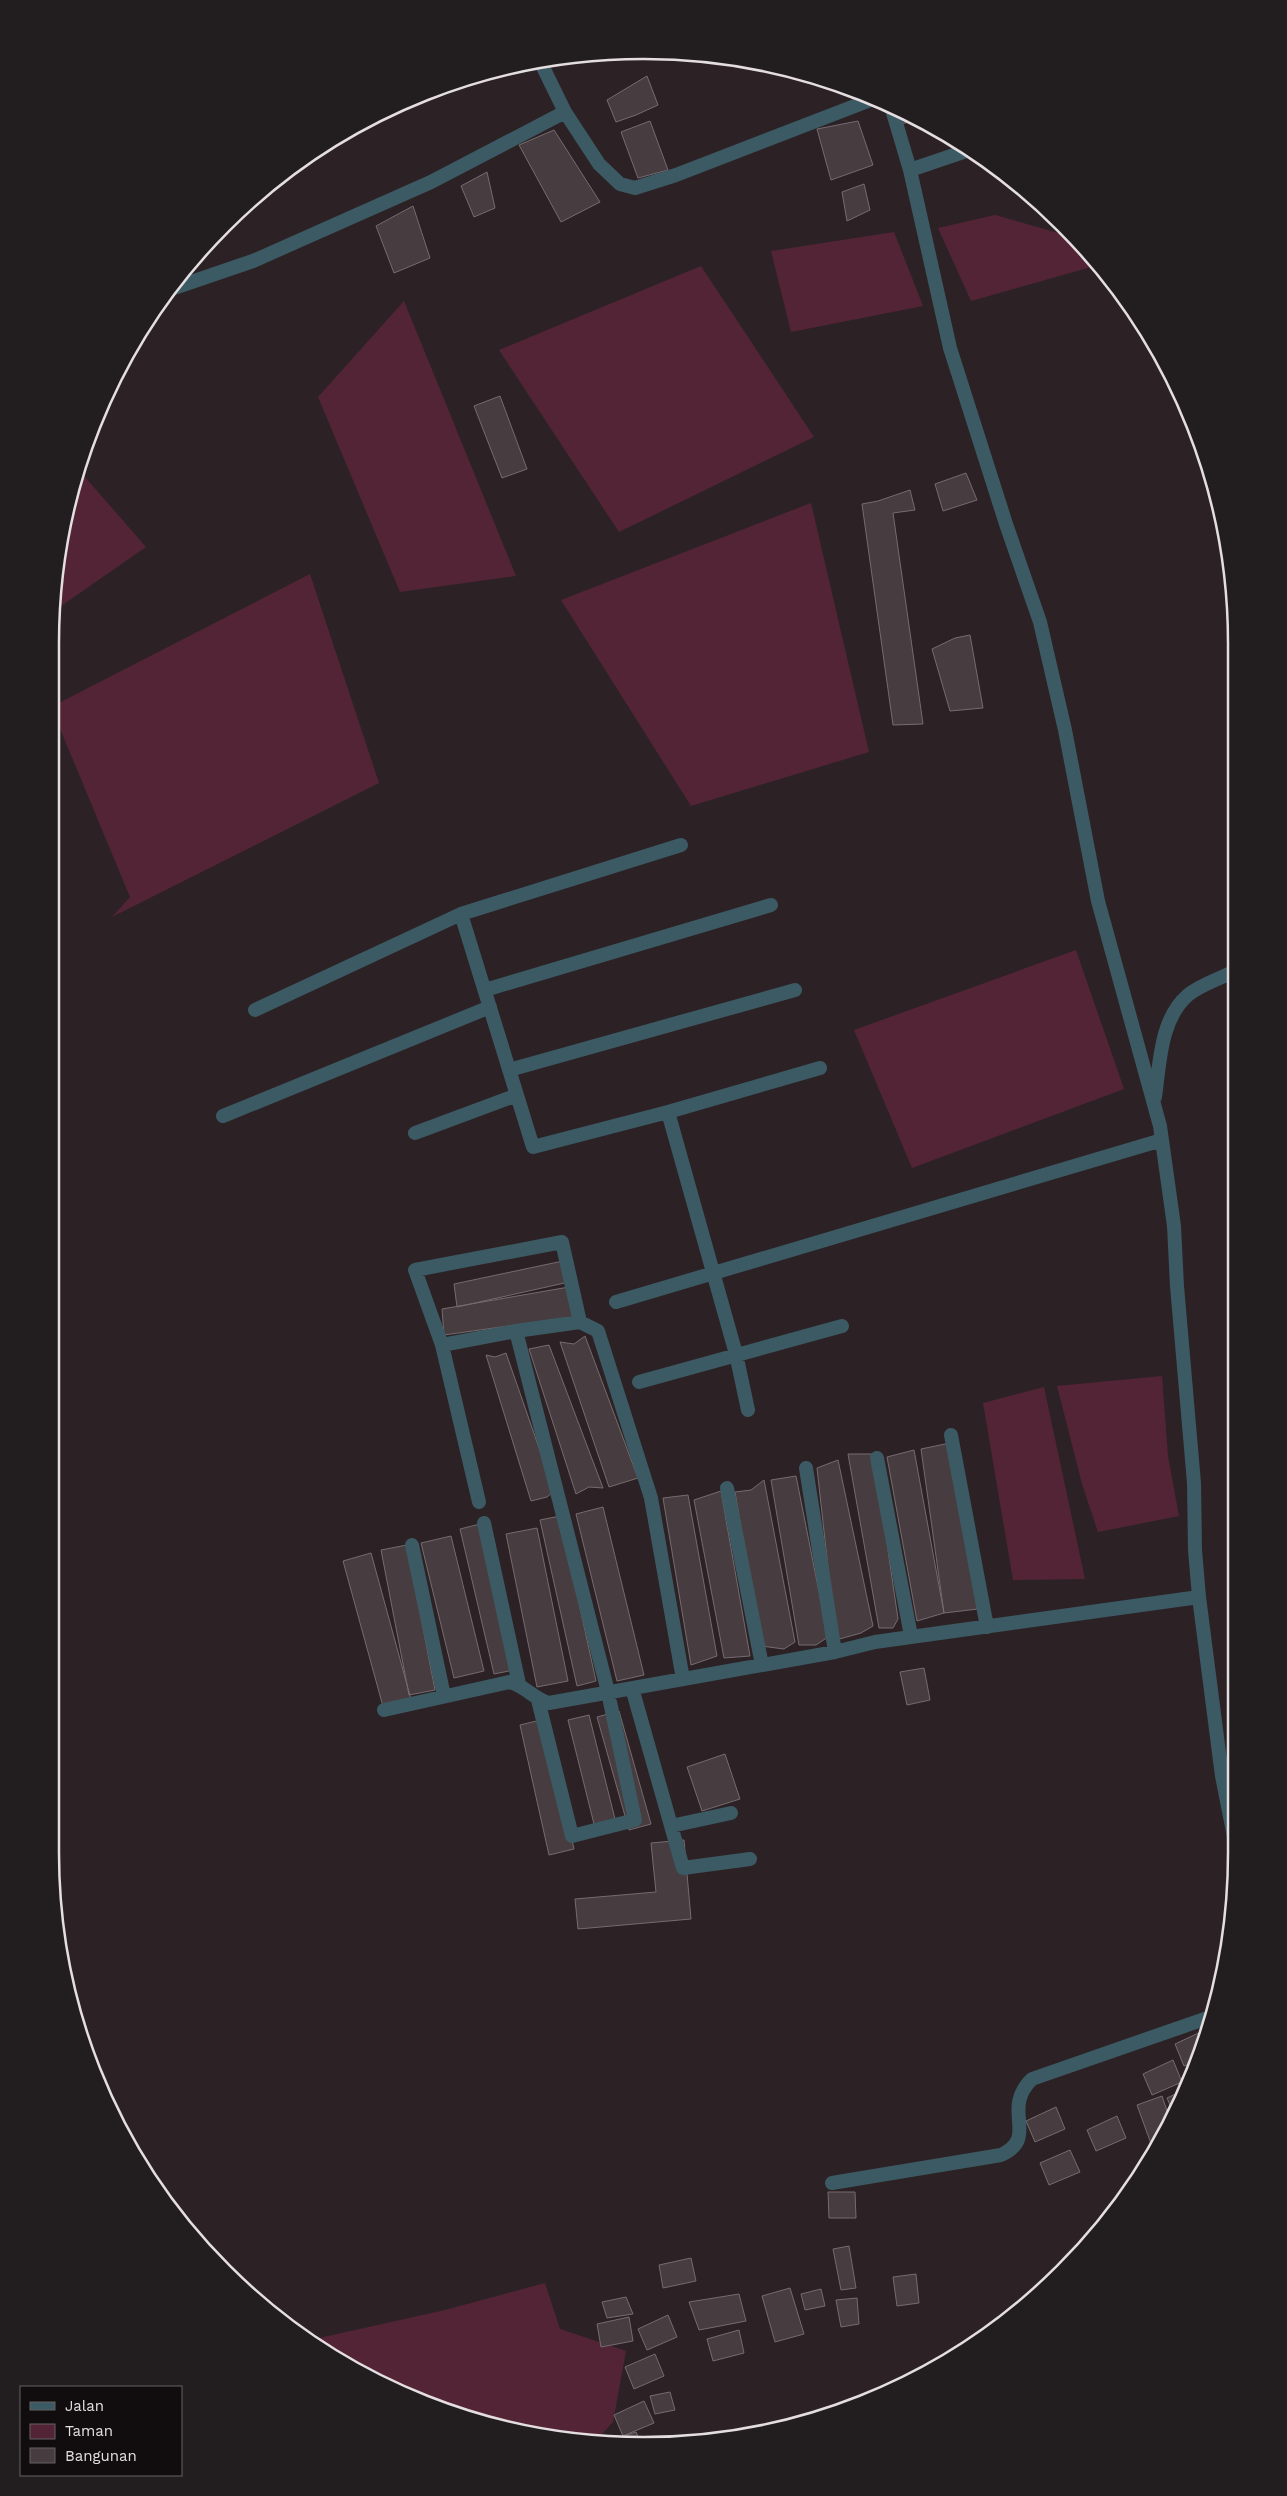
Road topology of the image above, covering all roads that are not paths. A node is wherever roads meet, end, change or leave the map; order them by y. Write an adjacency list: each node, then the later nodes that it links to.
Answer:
1 (543, 68): 3 (street)
2 (865, 102): 3 (street)
3 (565, 112): 7 (street)
4 (894, 115): 6 (street)
5 (962, 153): 6 (street)
6 (910, 170): 19 (street)
7 (182, 285)
8 (681, 845): 10 (street)
9 (771, 905): 12 (street)
10 (461, 914): 12 (street); 15 (street)
11 (1228, 975): 19 (street)
12 (485, 990): 14 (street)
13 (795, 990): 17 (street)
14 (490, 1007): 17 (street); 21 (street)
15 (255, 1010)
16 (820, 1068): 20 (street)
17 (509, 1070): 18 (street)
18 (517, 1095): 20 (street); 22 (street)
19 (1154, 1103): 23 (street)
20 (668, 1112): 24 (street)
21 (224, 1116)
22 (415, 1133)
23 (1162, 1140): 24 (street); 40 (street)
24 (714, 1273): 25 (street); 30 (street)
25 (616, 1302)
26 (580, 1322): 28 (street); 29 (street); 45 (street)
27 (842, 1326): 30 (street)
28 (516, 1331): 29 (street); 49 (street)
29 (442, 1345): 37 (street)
30 (736, 1354): 31 (street); 32 (street)
31 (639, 1382)
32 (748, 1410)
33 (951, 1436): 41 (street)
34 (877, 1458): 42 (street)
35 (806, 1468): 43 (street)
36 (727, 1488): 44 (street)
37 (479, 1502)
38 (484, 1523): 46 (street)
39 (412, 1545): 48 (street)
40 (1199, 1597): 41 (street); 52 (street)
41 (987, 1626): 42 (street)
42 (912, 1636): 43 (street)
43 (835, 1652): 44 (street)
44 (762, 1664): 45 (street)
45 (683, 1679): 47 (street)
46 (519, 1684): 48 (street); 50 (street)
47 (632, 1688): 49 (street); 54 (street)
48 (444, 1696): 51 (street)
49 (609, 1697): 50 (street); 50 (street)
50 (538, 1700)
51 (384, 1710)
52 (1228, 1806)
53 (731, 1813): 54 (street)
54 (671, 1826): 55 (street)
55 (750, 1859)
56 (1203, 2019): 57 (street)
57 (832, 2183)

